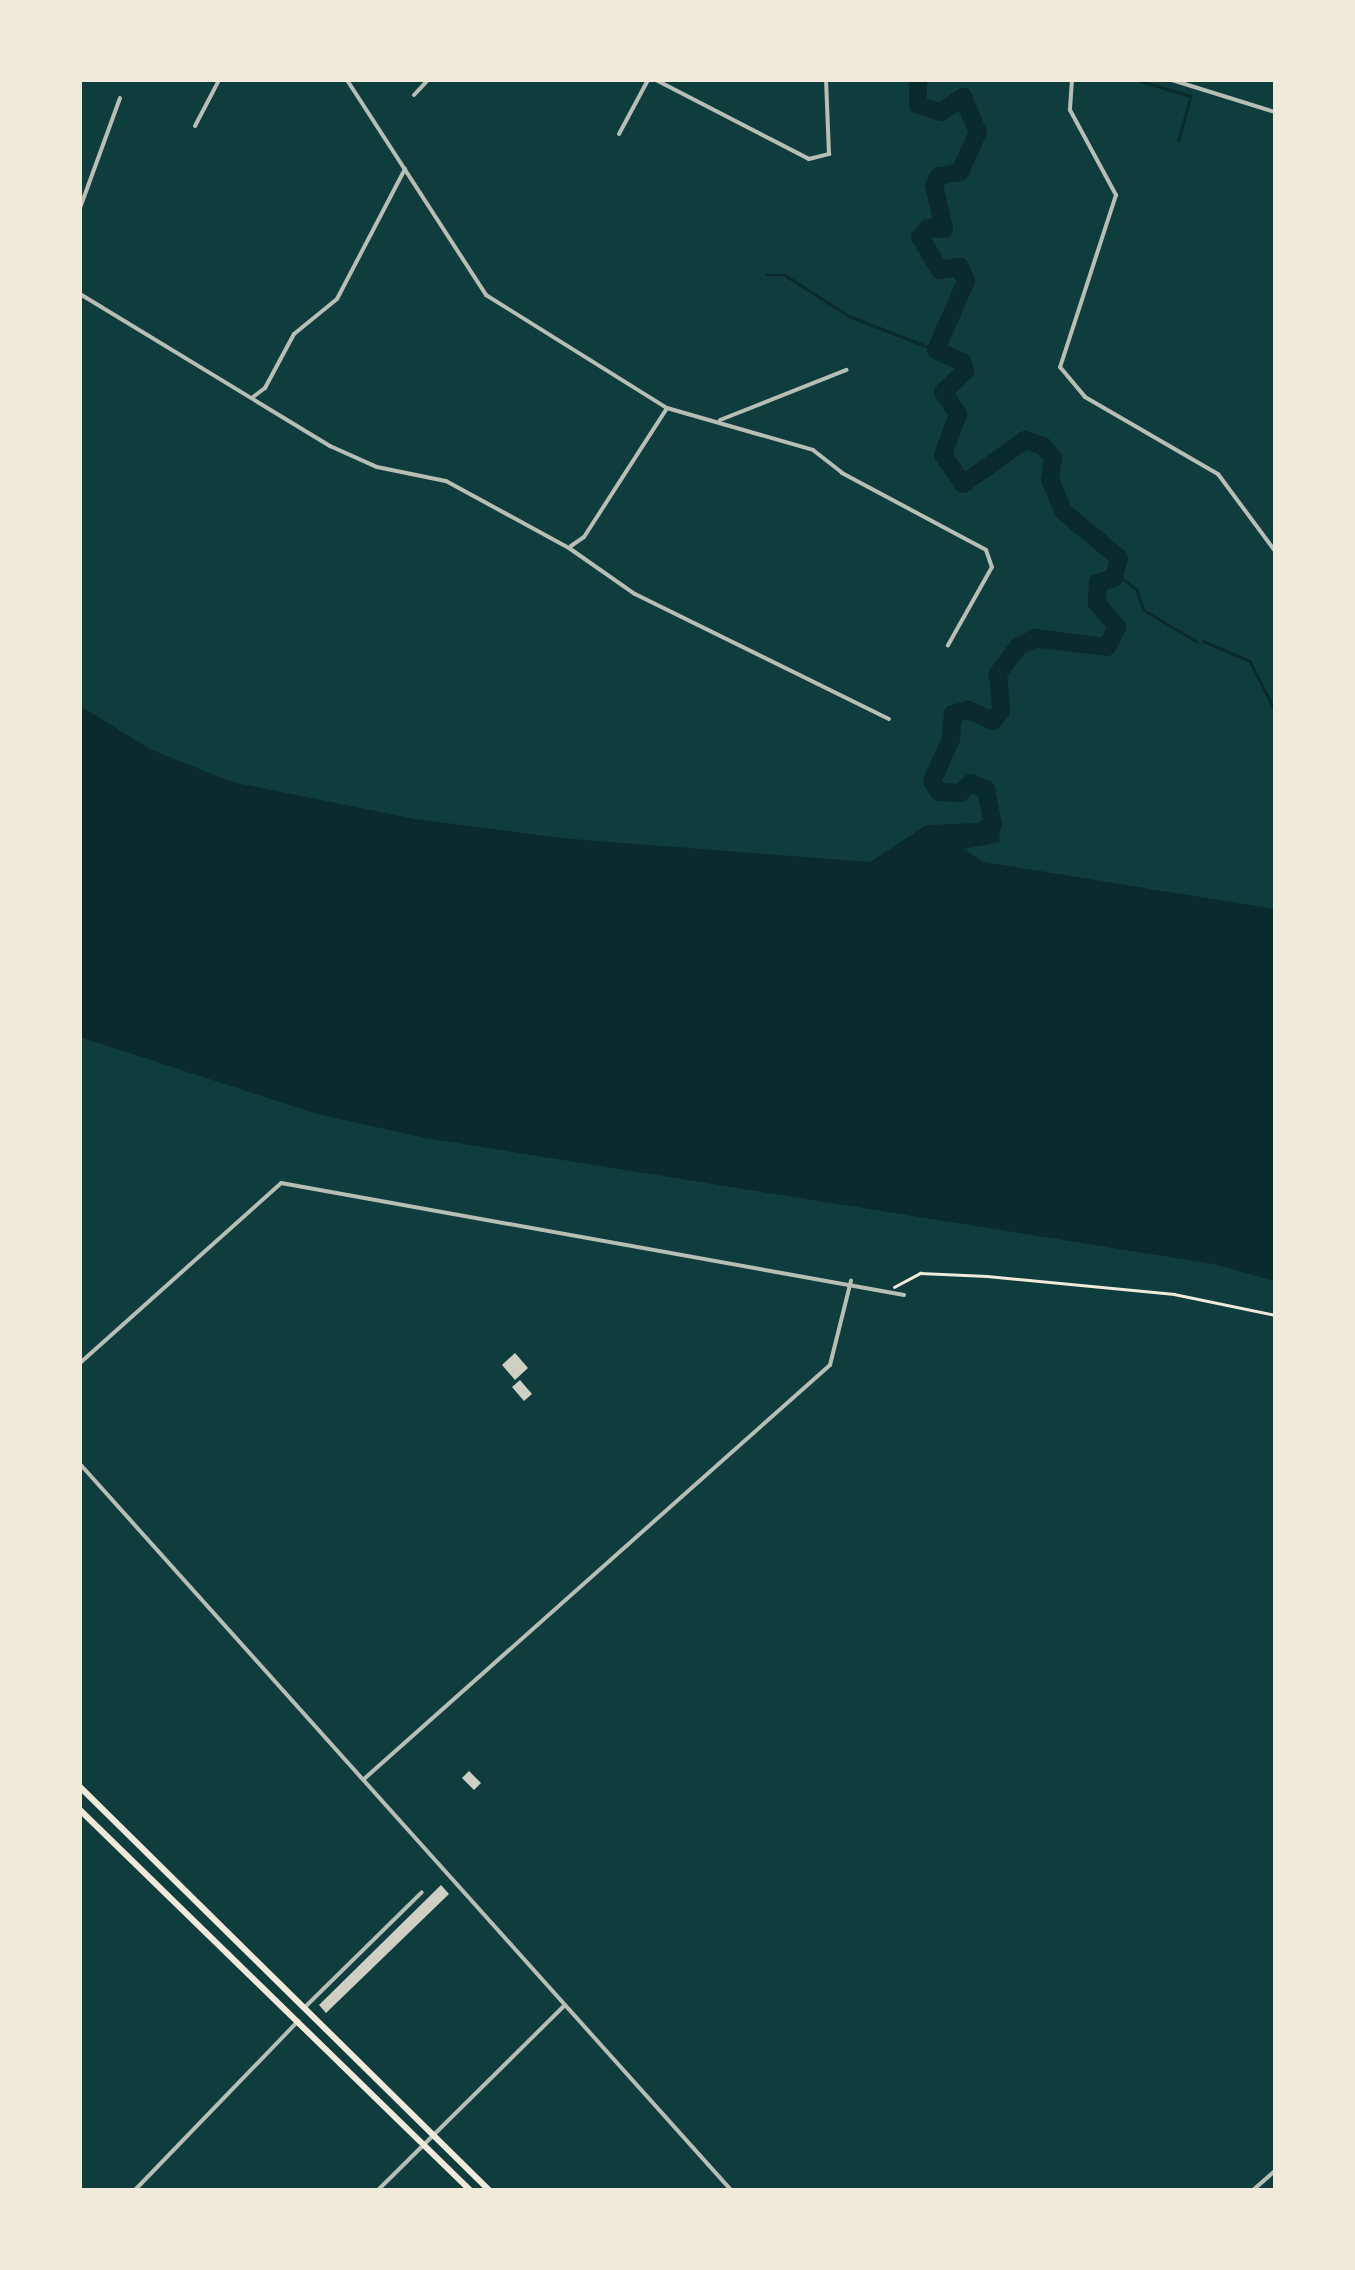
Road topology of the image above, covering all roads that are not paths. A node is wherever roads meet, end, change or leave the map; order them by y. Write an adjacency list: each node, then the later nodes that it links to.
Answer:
1 (219, 80): 12 (street)
2 (347, 80): 14 (street)
3 (428, 80): 9 (street)
4 (648, 80): 13 (street)
5 (656, 80): 6 (street)
6 (826, 80)
7 (1072, 80): 22 (street)
8 (1172, 80): 11 (street)
9 (414, 95)
10 (120, 98): 15 (street)
11 (1275, 112)
12 (194, 126)
13 (620, 134)
14 (404, 168): 18 (street); 19 (street)
15 (80, 208)
16 (80, 294): 18 (street)
17 (846, 370): 20 (street)
18 (252, 397): 21 (street)
19 (667, 408): 20 (street); 21 (street)
20 (720, 420): 23 (street)
21 (569, 548): 24 (street)
22 (1275, 551)
23 (948, 645)
24 (889, 718)
25 (851, 1280): 26 (street); 27 (street); 29 (street)
26 (904, 1295)
27 (80, 1364)
28 (80, 1464): 29 (street)
29 (363, 1779): 33 (street)
30 (80, 1787): 34 (main road)
31 (80, 1810): 36 (main road)
32 (422, 1892): 34 (street)
33 (565, 2004): 37 (street); 44 (street)
34 (304, 2008): 35 (main road)
35 (314, 2017): 36 (main road); 37 (main road)
36 (298, 2021): 38 (main road); 40 (street)
37 (433, 2136): 38 (street); 43 (main road)
38 (424, 2144): 41 (street); 42 (main road)
39 (1275, 2170): 45 (street)
40 (135, 2190)
41 (378, 2190)
42 (470, 2190)
43 (489, 2190)
44 (731, 2190)
45 (1253, 2190)

